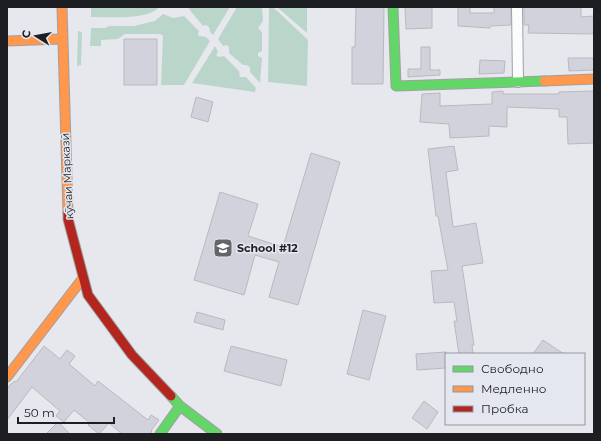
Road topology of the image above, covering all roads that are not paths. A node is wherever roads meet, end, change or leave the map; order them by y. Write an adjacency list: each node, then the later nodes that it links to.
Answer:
1 (62, 7): 4 (street, кӯчаи Марказӣ)
2 (393, 7): 7 (street)
3 (518, 7): 7 (street)
4 (62, 39): 5 (street); 8 (street, кӯчаи Марказӣ)
5 (7, 41)
6 (594, 79): 7 (street)
7 (518, 82)
8 (82, 278): 9 (street); 10 (street, кӯчаи Марказӣ)
9 (7, 377)
10 (180, 406): 11 (street); 12 (street, кӯчаи Марказӣ)
11 (160, 434)
12 (217, 434)

